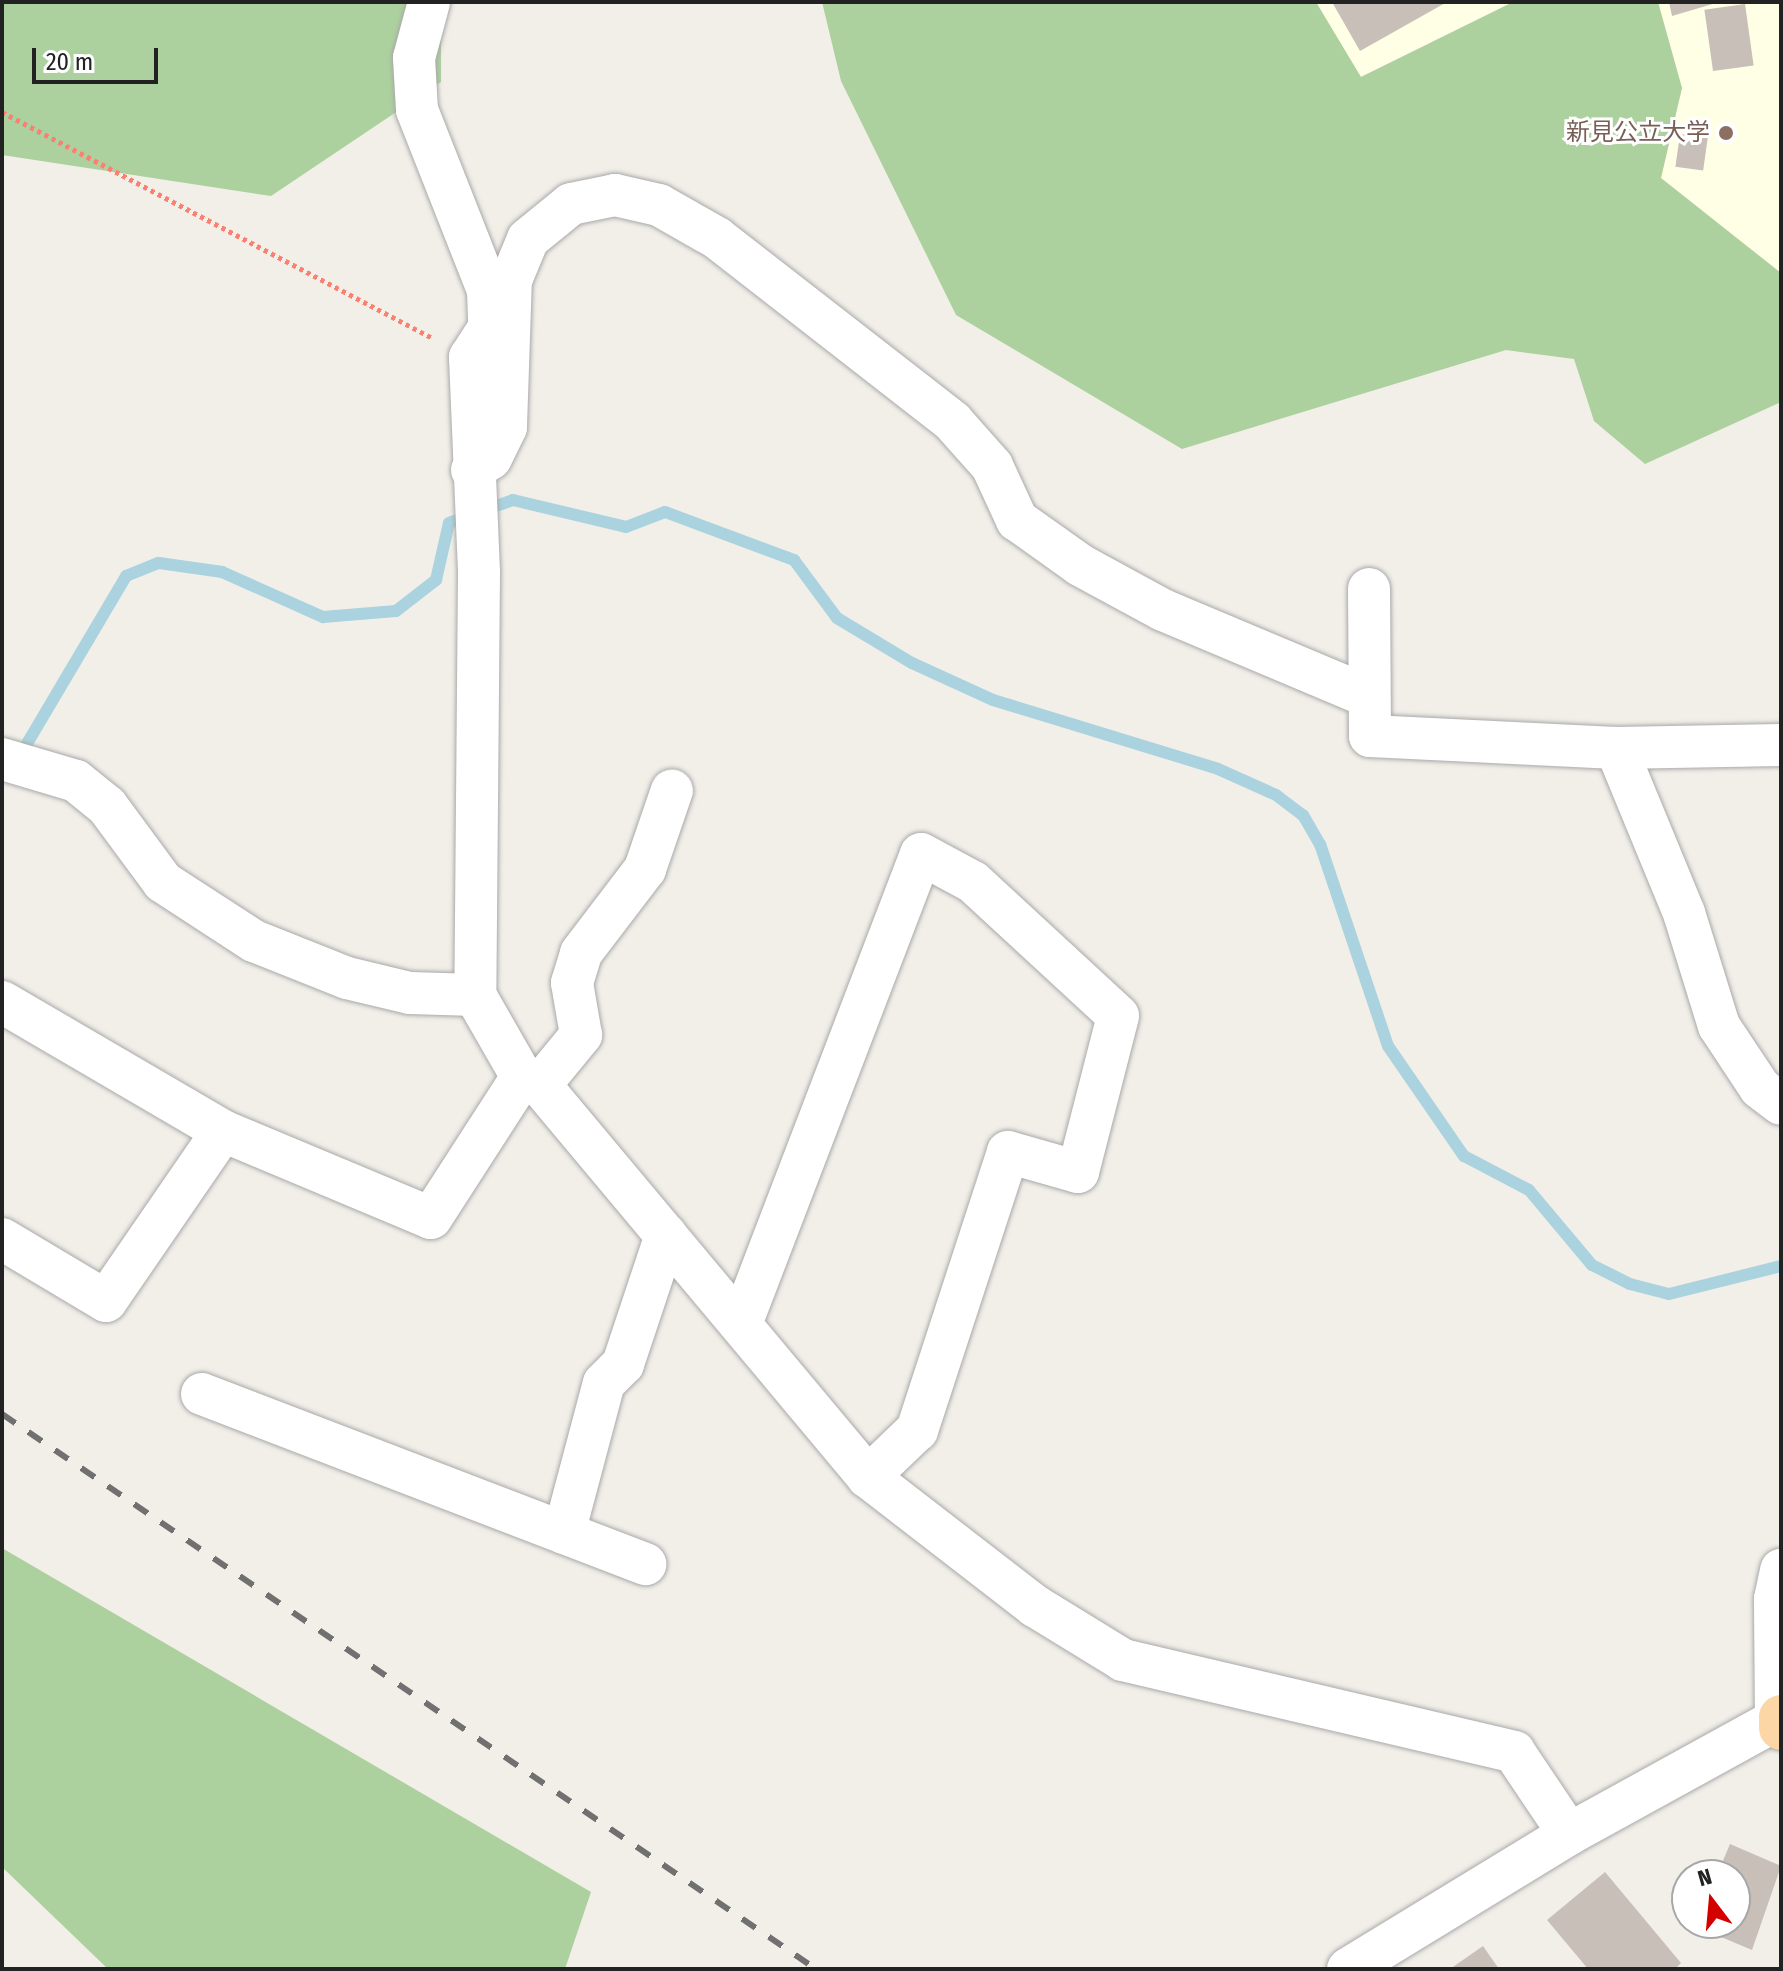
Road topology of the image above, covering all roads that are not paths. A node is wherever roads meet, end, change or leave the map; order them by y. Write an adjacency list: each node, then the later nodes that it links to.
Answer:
1 (429, 2): 2 (street)
2 (500, 282): 3 (street); 3 (street); 5 (street)
3 (472, 470): 10 (street)
4 (1369, 589): 5 (street)
5 (1368, 696): 7 (street)
6 (1781, 745): 7 (street)
7 (1616, 748): 13 (street)
8 (13, 764): 10 (street)
9 (672, 790): 12 (street)
10 (475, 995): 12 (street)
11 (2, 1002): 14 (street)
12 (531, 1081): 14 (street); 15 (street)
13 (1781, 1104)
14 (223, 1131): 16 (street)
15 (666, 1235): 17 (street); 20 (street)
16 (2, 1239)
17 (741, 1324): 19 (street); 19 (street)
18 (202, 1394): 20 (street)
19 (868, 1477): 24 (street)
20 (564, 1533): 21 (street)
21 (646, 1564)
22 (1781, 1570): 23 (street)
23 (1779, 1722): 24 (street)
24 (1569, 1834): 25 (street)
25 (1348, 1969)

